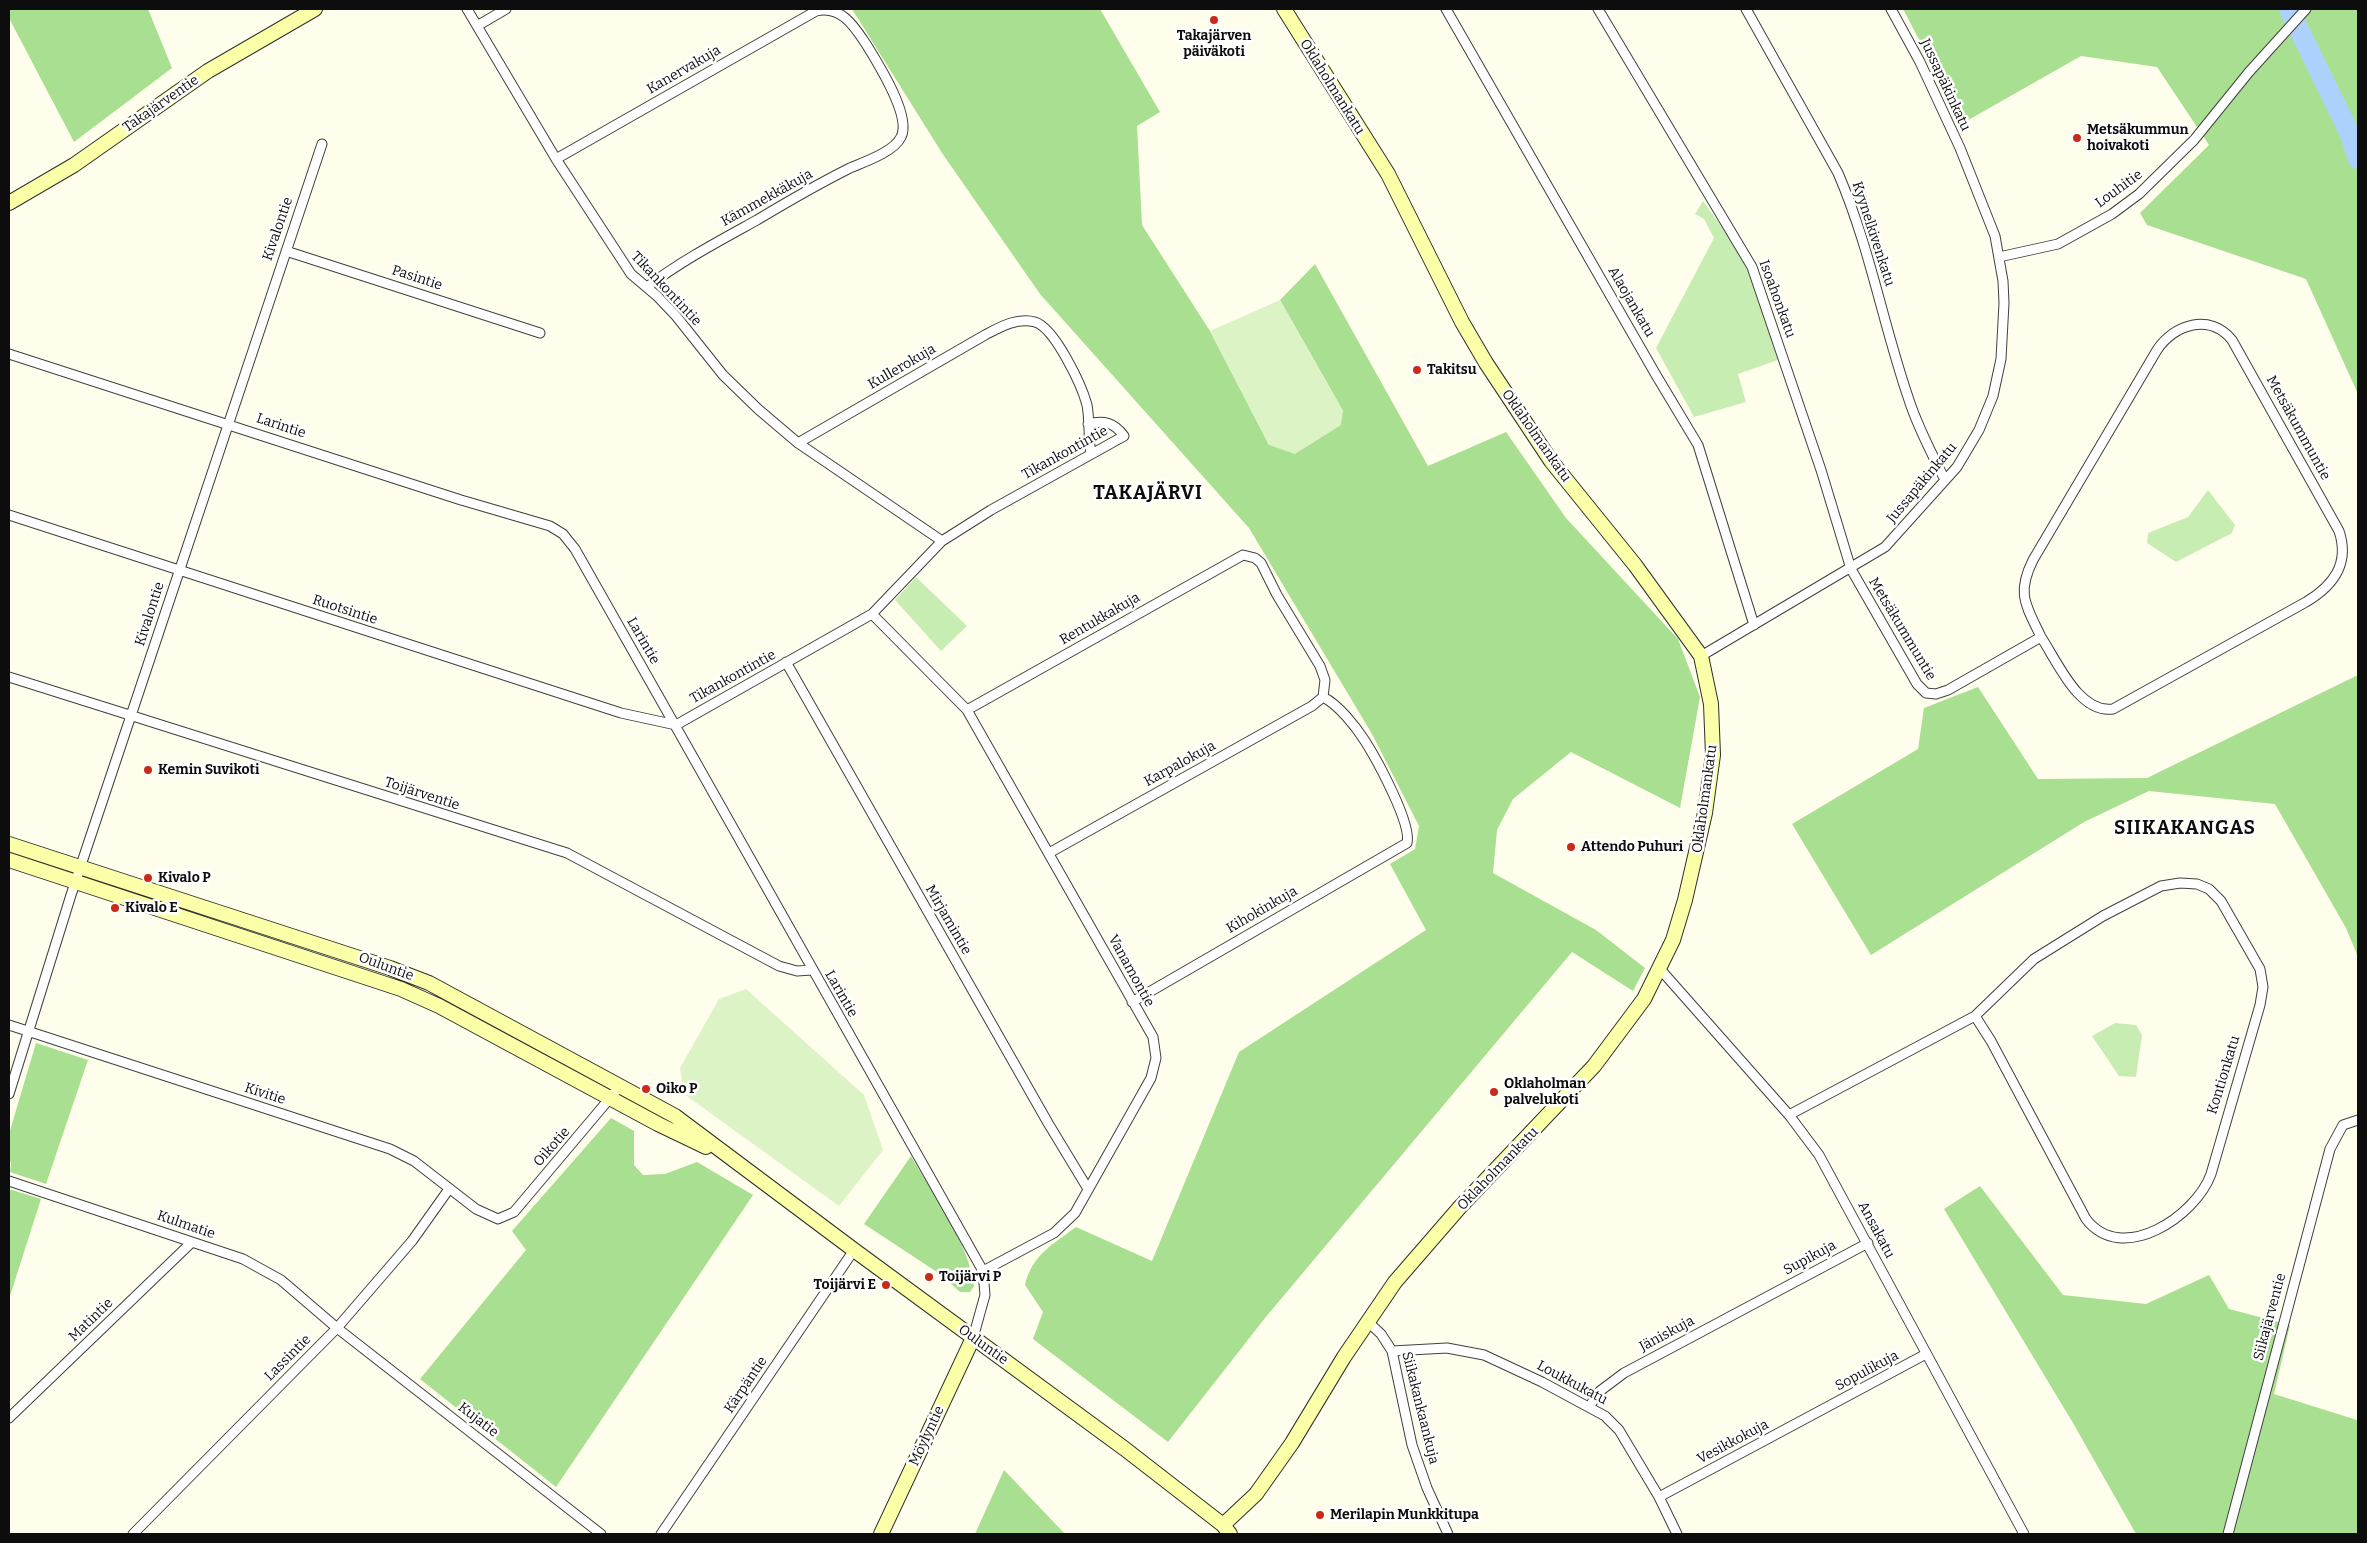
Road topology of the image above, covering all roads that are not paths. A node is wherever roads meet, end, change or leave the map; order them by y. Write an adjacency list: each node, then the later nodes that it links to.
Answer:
1 (315, 9): 14 (street, Takajärventie)
2 (467, 9): 11 (street, Tikankontintie)
3 (506, 9): 11 (street)
4 (827, 9): 13 (street, Kanervakuja); 17 (street, Kämmekkäkuja)
5 (1284, 9): 32 (street, Oklaholmankatu)
6 (1446, 9): 30 (street, Alaojankatu)
7 (1598, 9): 27 (street, Isoahonkatu)
8 (1746, 9): 24 (street, Kyynelkivenkatu)
9 (1891, 9): 16 (street, Jussapäkinkatu)
10 (2306, 9): 16 (street, Louhitie)
11 (477, 26): 13 (street, Tikankontintie)
12 (322, 144): 15 (street, Kivalontie)
13 (556, 159): 17 (street, Tikankontintie)
14 (9, 203)
15 (286, 251): 18 (street, Pasintie); 20 (street, Kivalontie)
16 (1999, 257): 24 (street, Jussapäkinkatu)
17 (647, 287): 22 (street, Tikankontintie)
18 (540, 333)
19 (9, 354): 20 (street, Larintie)
20 (228, 423): 28 (street, Kivalontie); 38 (street, Larintie)
21 (1088, 424): 22 (street, Kullerokuja); 23 (street); 23 (street, Tikankontintie)
22 (798, 443): 26 (street, Tikankontintie)
23 (1090, 454): 26 (street, Tikankontintie)
24 (1945, 480): 27 (street, Jussapäkinkatu)
25 (9, 515): 28 (street, Ruotsintie)
26 (942, 541): 29 (street, Tikankontintie)
27 (1851, 569): 30 (street, Jussapäkinkatu); 31 (street, Metsäkummuntie)
28 (179, 571): 37 (street, Kivalontie); 38 (street, Ruotsintie)
29 (872, 614): 33 (street, Tikankontintie); 36 (street, Vanamontie)
30 (1754, 625): 32 (street, Jussapäkinkatu)
31 (2041, 637): 31 (street, Metsäkummuntie)
32 (1701, 656): 44 (street, Oklaholmankatu)
33 (786, 662): 38 (street, Tikankontintie); 58 (street, Mirjamintie)
34 (9, 677): 37 (street, Toijärventie)
35 (1323, 697): 36 (street, Rentukkakuja); 40 (street, Karpalokuja); 46 (street, Kihokinkuja)
36 (967, 710): 40 (street, Vanamontie)
37 (132, 716): 42 (street, Kivalontie); 45 (street, Toijärventie)
38 (676, 725): 45 (street, Larintie)
39 (9, 844): 42 (street, Ouluntie)
40 (1049, 852): 46 (street, Vanamontie)
41 (9, 860): 43 (street, Ouluntie)
42 (80, 867): 43 (street, Kivalontie); 50 (street, Ouluntie)
43 (75, 883): 49 (street, Kivalontie); 52 (street, Ouluntie)
44 (1660, 969): 53 (street, Ansakatu); 65 (street, Oklaholmankatu)
45 (812, 970): 63 (street, Larintie)
46 (1132, 1002): 58 (street, Vanamontie)
47 (1975, 1016): 47 (street, Kontionkatu); 53 (street, Kontionkatu)
48 (9, 1025): 49 (street, Kivitie)
49 (29, 1031): 51 (street, Kivalontie); 57 (street, Kivitie)
50 (621, 1085): 52 (street, Oikotie); 55 (street, Ouluntie)
51 (9, 1094)
52 (611, 1100): 55 (street, Ouluntie); 59 (street, Oikotie)
53 (1789, 1115): 61 (street, Ansakatu)
54 (2358, 1120): 82 (street, Siikajärventie)
55 (732, 1159): 62 (street, Ouluntie)
56 (9, 1181): 60 (street, Kulmatie)
57 (449, 1189): 59 (street, Kivitie); 66 (street, Lassintie)
58 (1088, 1189): 63 (street, Vanamontie)
59 (498, 1219)
60 (192, 1242): 66 (street, Kulmatie); 72 (street, Matintie)
61 (1868, 1243): 64 (street, Supikuja); 69 (street, Ansakatu)
62 (854, 1250): 67 (street, Ouluntie); 77 (street, Kärpäntie)
63 (983, 1271): 67 (street)
64 (1766, 1298): 70 (street, Jäniskuja)
65 (1367, 1321): 68 (street, Siikakankaankuja); 74 (street, Oklaholmankatu)
66 (337, 1328): 75 (street, Lassintie); 76 (street, Kujatie)
67 (973, 1338): 74 (street, Ouluntie); 78 (street, Möylyntie)
68 (1392, 1351): 70 (street, Loukkukatu); 79 (street, Siikakankaankuja)
69 (1926, 1354): 71 (street, Sopulikuja); 81 (street, Ansakatu)
70 (1589, 1407): 73 (street, Loukkukatu)
71 (1820, 1411): 73 (street, Vesikkokuja)
72 (9, 1418)
73 (1659, 1497): 80 (street, Loukkukatu)
74 (1227, 1530)
75 (133, 1534)
76 (601, 1534)
77 (661, 1534)
78 (881, 1534)
79 (1448, 1534)
80 (1677, 1534)
81 (2024, 1534)
82 (2228, 1534)

